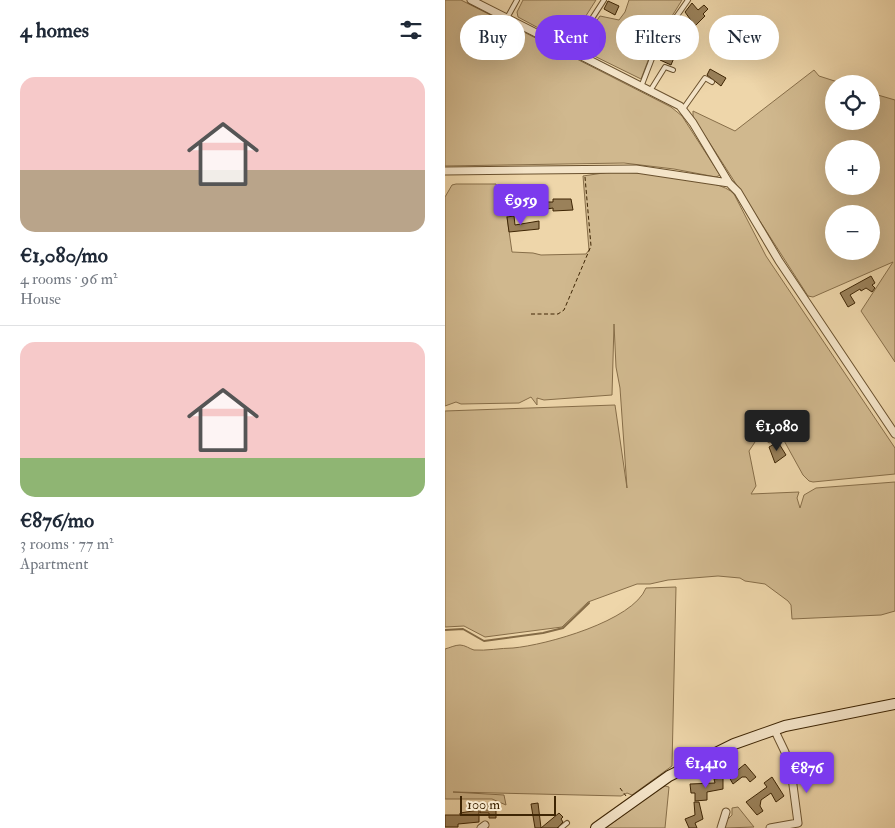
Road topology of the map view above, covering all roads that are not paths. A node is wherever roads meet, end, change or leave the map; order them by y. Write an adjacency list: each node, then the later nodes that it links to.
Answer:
1 (471, 0): 5 (street)
2 (517, 0): 6 (lane)
3 (604, 0): 7 (lane)
4 (688, 0): 11 (lane)
5 (501, 15)
6 (509, 15)
7 (594, 15)
8 (589, 60): 11 (street)
9 (673, 70): 12 (lane)
10 (712, 82): 13 (lane)
11 (641, 86): 12 (street)
12 (650, 91): 13 (street)
13 (683, 109): 15 (street)
14 (445, 171): 15 (street)
15 (729, 183): 16 (street)
16 (895, 434)
17 (895, 704): 18 (street)
18 (774, 729): 21 (street); 23 (street)
19 (726, 812): 24 (street)
20 (567, 823): 22 (lane)
21 (799, 826): 25 (street)
22 (561, 828)
23 (596, 828)
24 (721, 828)
25 (770, 828)

